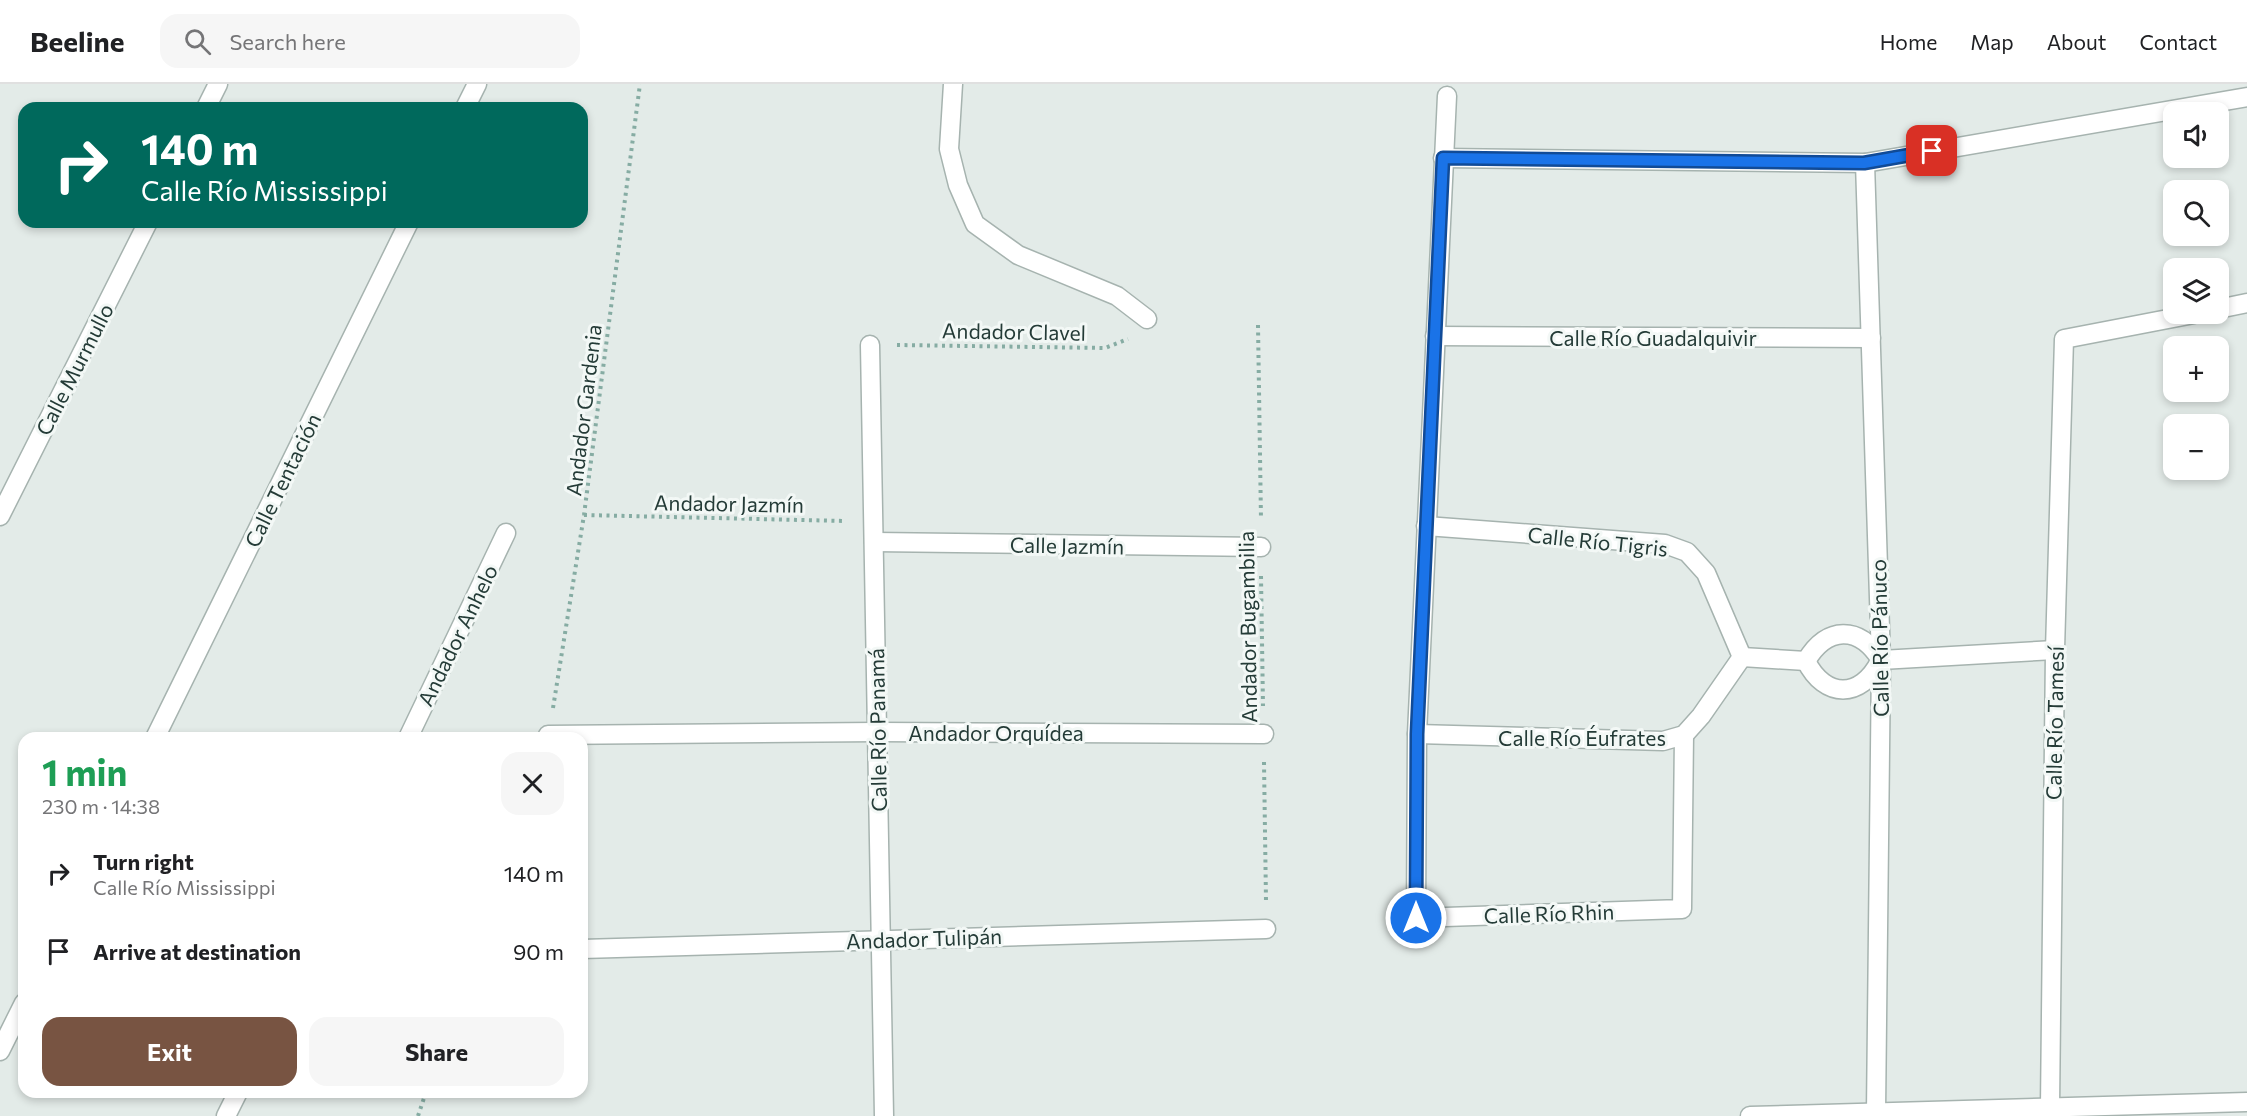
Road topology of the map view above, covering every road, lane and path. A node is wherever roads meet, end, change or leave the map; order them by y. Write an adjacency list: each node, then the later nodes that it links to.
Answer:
1 (218, 84): 7 (street)
2 (477, 84): 8 (street)
3 (640, 84): 21 (path, Andador Gardenia)
4 (953, 84): 15 (street)
5 (1447, 96): 9 (street)
6 (2247, 97): 10 (street)
7 (209, 102)
8 (468, 102)
9 (1443, 158): 10 (street); 18 (street)
10 (1864, 163): 19 (street, Calle Río Pánuco)
11 (145, 228): 22 (street, Calle Murmullo)
12 (406, 228): 32 (street, Calle Tentación)
13 (2247, 303): 14 (street)
14 (2229, 307)
15 (1147, 319): 20 (path, Andador Clavel)
16 (2163, 320): 28 (street, Calle Río Tamesí)
17 (1258, 325): 27 (path, Andador Bugambilia)
18 (1435, 336): 19 (street, Calle Río Guadalquivir); 24 (street)
19 (1871, 338): 30 (street, Calle Río Pánuco)
20 (870, 345): 23 (street, Calle Río Panamá)
21 (584, 515): 23 (path, Andador Jazmín); 34 (path, Andador Gardenia)
22 (0, 516)
23 (873, 521): 26 (street, Calle Río Panamá)
24 (1426, 526): 29 (street, Calle Río Tigris); 37 (street)
25 (506, 533): 33 (street, Andador Anhelo)
26 (874, 542): 27 (street, Calle Jazmín); 35 (street, Calle Río Panamá)
27 (1261, 547): 36 (path, Andador Bugambilia)
28 (2055, 650): 30 (street); 48 (street, Calle Río Tamesí)
29 (1742, 657): 31 (street); 39 (street, Calle Río Éufrates)
30 (1881, 660): 31 (street); 31 (street); 50 (street, Calle Río Pánuco)
31 (1806, 661)
32 (157, 732)
33 (411, 732)
34 (549, 732)
35 (877, 732): 36 (street, Andador Orquídea); 38 (street, Andador Orquídea); 41 (street, Calle Río Panamá)
36 (1264, 734): 40 (path, Andador Bugambilia)
37 (1417, 734): 39 (street, Calle Río Éufrates); 39 (street, Calle Río Rhin)
38 (588, 735)
39 (1684, 735)
40 (1266, 929): 41 (street, Andador Tulipán)
41 (880, 939): 42 (street, Andador Tulipán); 53 (street, Calle Río Panamá)
42 (588, 949)
43 (18, 1015): 44 (street)
44 (0, 1052)
45 (235, 1098): 51 (street)
46 (424, 1098): 52 (path)
47 (2247, 1102): 49 (street)
48 (2050, 1107): 49 (street); 50 (street)
49 (2099, 1111)
50 (1876, 1112): 54 (street)
51 (226, 1116)
52 (418, 1116)
53 (884, 1116)
54 (1750, 1116)

